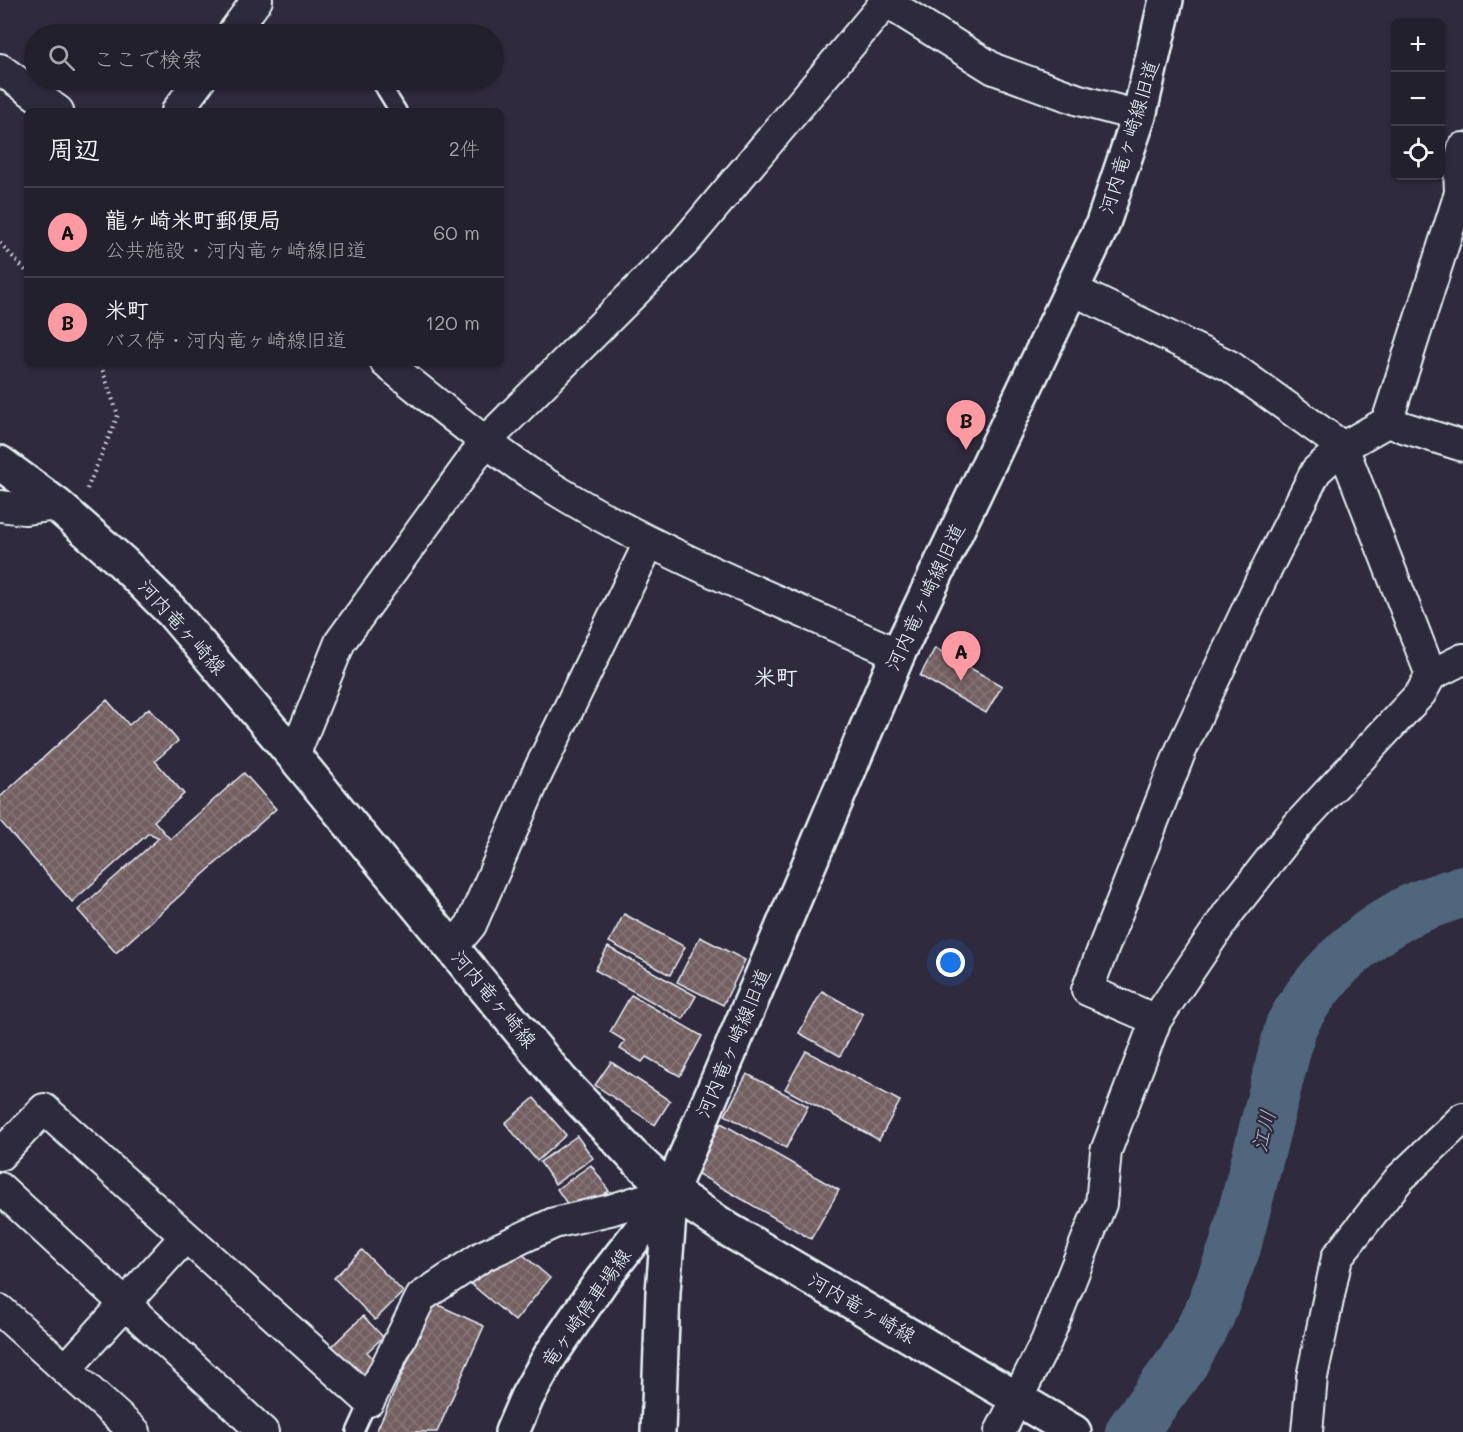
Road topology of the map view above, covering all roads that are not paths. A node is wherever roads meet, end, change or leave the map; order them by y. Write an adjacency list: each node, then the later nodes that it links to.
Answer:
1 (1166, 0): 11 (main road, 河内竜ヶ崎線旧道)
2 (884, 2): 11 (street); 17 (street)
3 (0, 69): 4 (street)
4 (24, 86)
5 (29, 90): 8 (street)
6 (193, 90): 9 (street)
7 (385, 90): 10 (lane)
8 (54, 108)
9 (179, 108)
10 (396, 108)
11 (1139, 116): 14 (main road, 河内竜ヶ崎線旧道)
12 (1463, 147): 13 (street)
13 (1461, 194): 16 (street)
14 (1071, 289): 19 (street); 24 (main road, 河内竜ヶ崎線旧道)
15 (390, 366): 17 (street)
16 (1387, 422): 18 (street); 19 (street)
17 (486, 441): 23 (street); 27 (street)
18 (1463, 446)
19 (1343, 447): 26 (street); 29 (street)
20 (0, 463): 22 (main road, 河内竜ヶ崎線)
21 (0, 506): 22 (street)
22 (65, 512): 27 (main road, 河内竜ヶ崎線)
23 (649, 543): 24 (street); 28 (street)
24 (898, 654): 33 (main road, 河内竜ヶ崎線旧道)
25 (1463, 659): 26 (street)
26 (1431, 675): 29 (street)
27 (294, 756): 28 (main road, 河内竜ヶ崎線)
28 (452, 948): 33 (main road, 河内竜ヶ崎線)
29 (1156, 1020): 38 (street)
30 (1463, 1118): 47 (street)
31 (0, 1155): 34 (street)
32 (0, 1188): 35 (street)
33 (671, 1191): 38 (main road, 河内竜ヶ崎線); 39 (street); 43 (main road, 竜ヶ崎停車場線); 44 (main road)
34 (185, 1237): 35 (street); 39 (street)
35 (125, 1304): 37 (street); 41 (street)
36 (0, 1310): 37 (street)
37 (66, 1369): 40 (street)
38 (1017, 1398): 45 (street); 46 (main road, 河内竜ヶ崎線)
39 (369, 1401): 42 (lane)
40 (135, 1432)
41 (263, 1432)
42 (355, 1432)
43 (512, 1432)
44 (658, 1432)
45 (1000, 1432)
46 (1074, 1432)
47 (1307, 1432)

